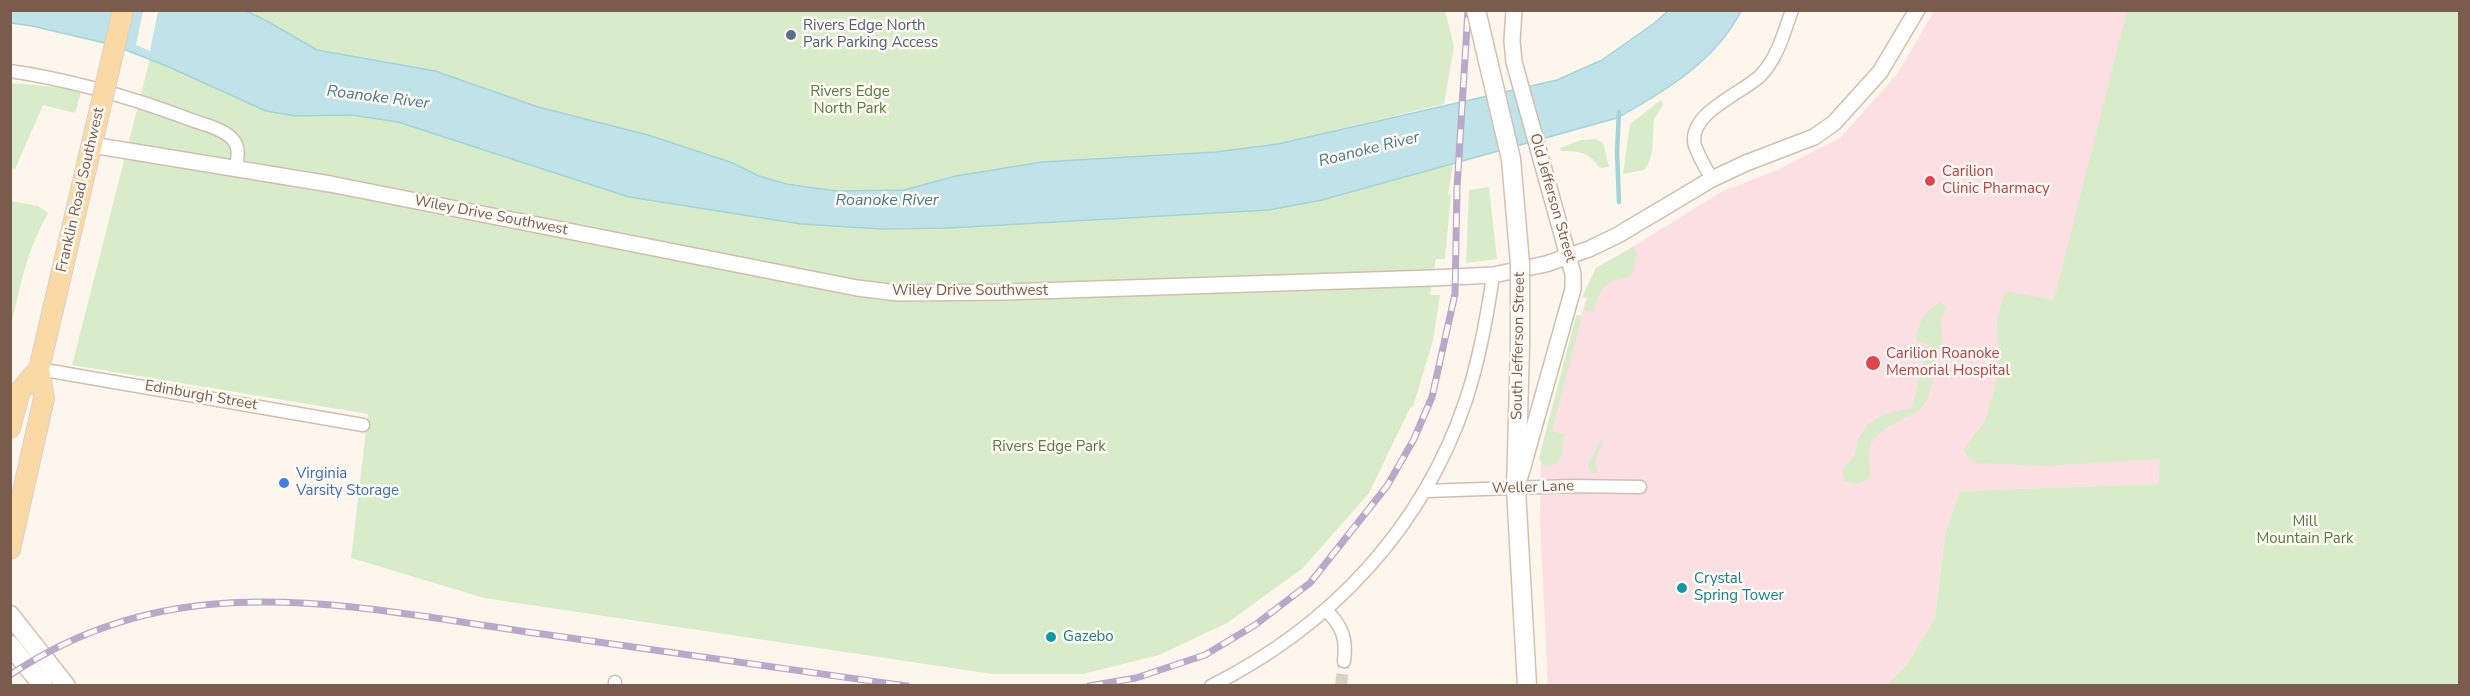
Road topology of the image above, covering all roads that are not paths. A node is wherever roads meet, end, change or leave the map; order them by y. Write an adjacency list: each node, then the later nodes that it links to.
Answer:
1 (123, 10): 7 (main road, Franklin Road Southwest, bridge)
2 (1476, 10): 16 (main road, South Jefferson Street, bridge)
3 (1514, 10): 10 (street, Old Jefferson Street)
4 (1792, 10): 9 (street)
5 (1917, 10): 9 (street, Wiley Drive Southwest)
6 (10, 71): 8 (street)
7 (92, 145): 8 (street, Wiley Drive Southwest); 12 (main road, Franklin Road Southwest)
8 (236, 168): 11 (street, Wiley Drive Southwest)
9 (1712, 179): 10 (street, Wiley Drive Southwest)
10 (1568, 257): 11 (street, Wiley Drive Southwest); 16 (street, Old Jefferson Street)
11 (1493, 275): 17 (street)
12 (39, 369): 13 (main road, Franklin Road Southwest); 14 (street, Edinburgh Street); 18 (main road, Franklin Road Southwest)
13 (12, 422)
14 (363, 425)
15 (1640, 487): 16 (street, Weller Lane)
16 (1516, 489): 17 (street, Weller Lane); 26 (main road, South Jefferson Street)
17 (1426, 491): 19 (street)
18 (10, 549)
19 (1326, 610): 22 (street); 25 (street)
20 (10, 615): 24 (main road)
21 (10, 645): 23 (main road)
22 (1344, 661)
23 (43, 686)
24 (66, 686)
25 (1211, 686)
26 (1527, 686)

